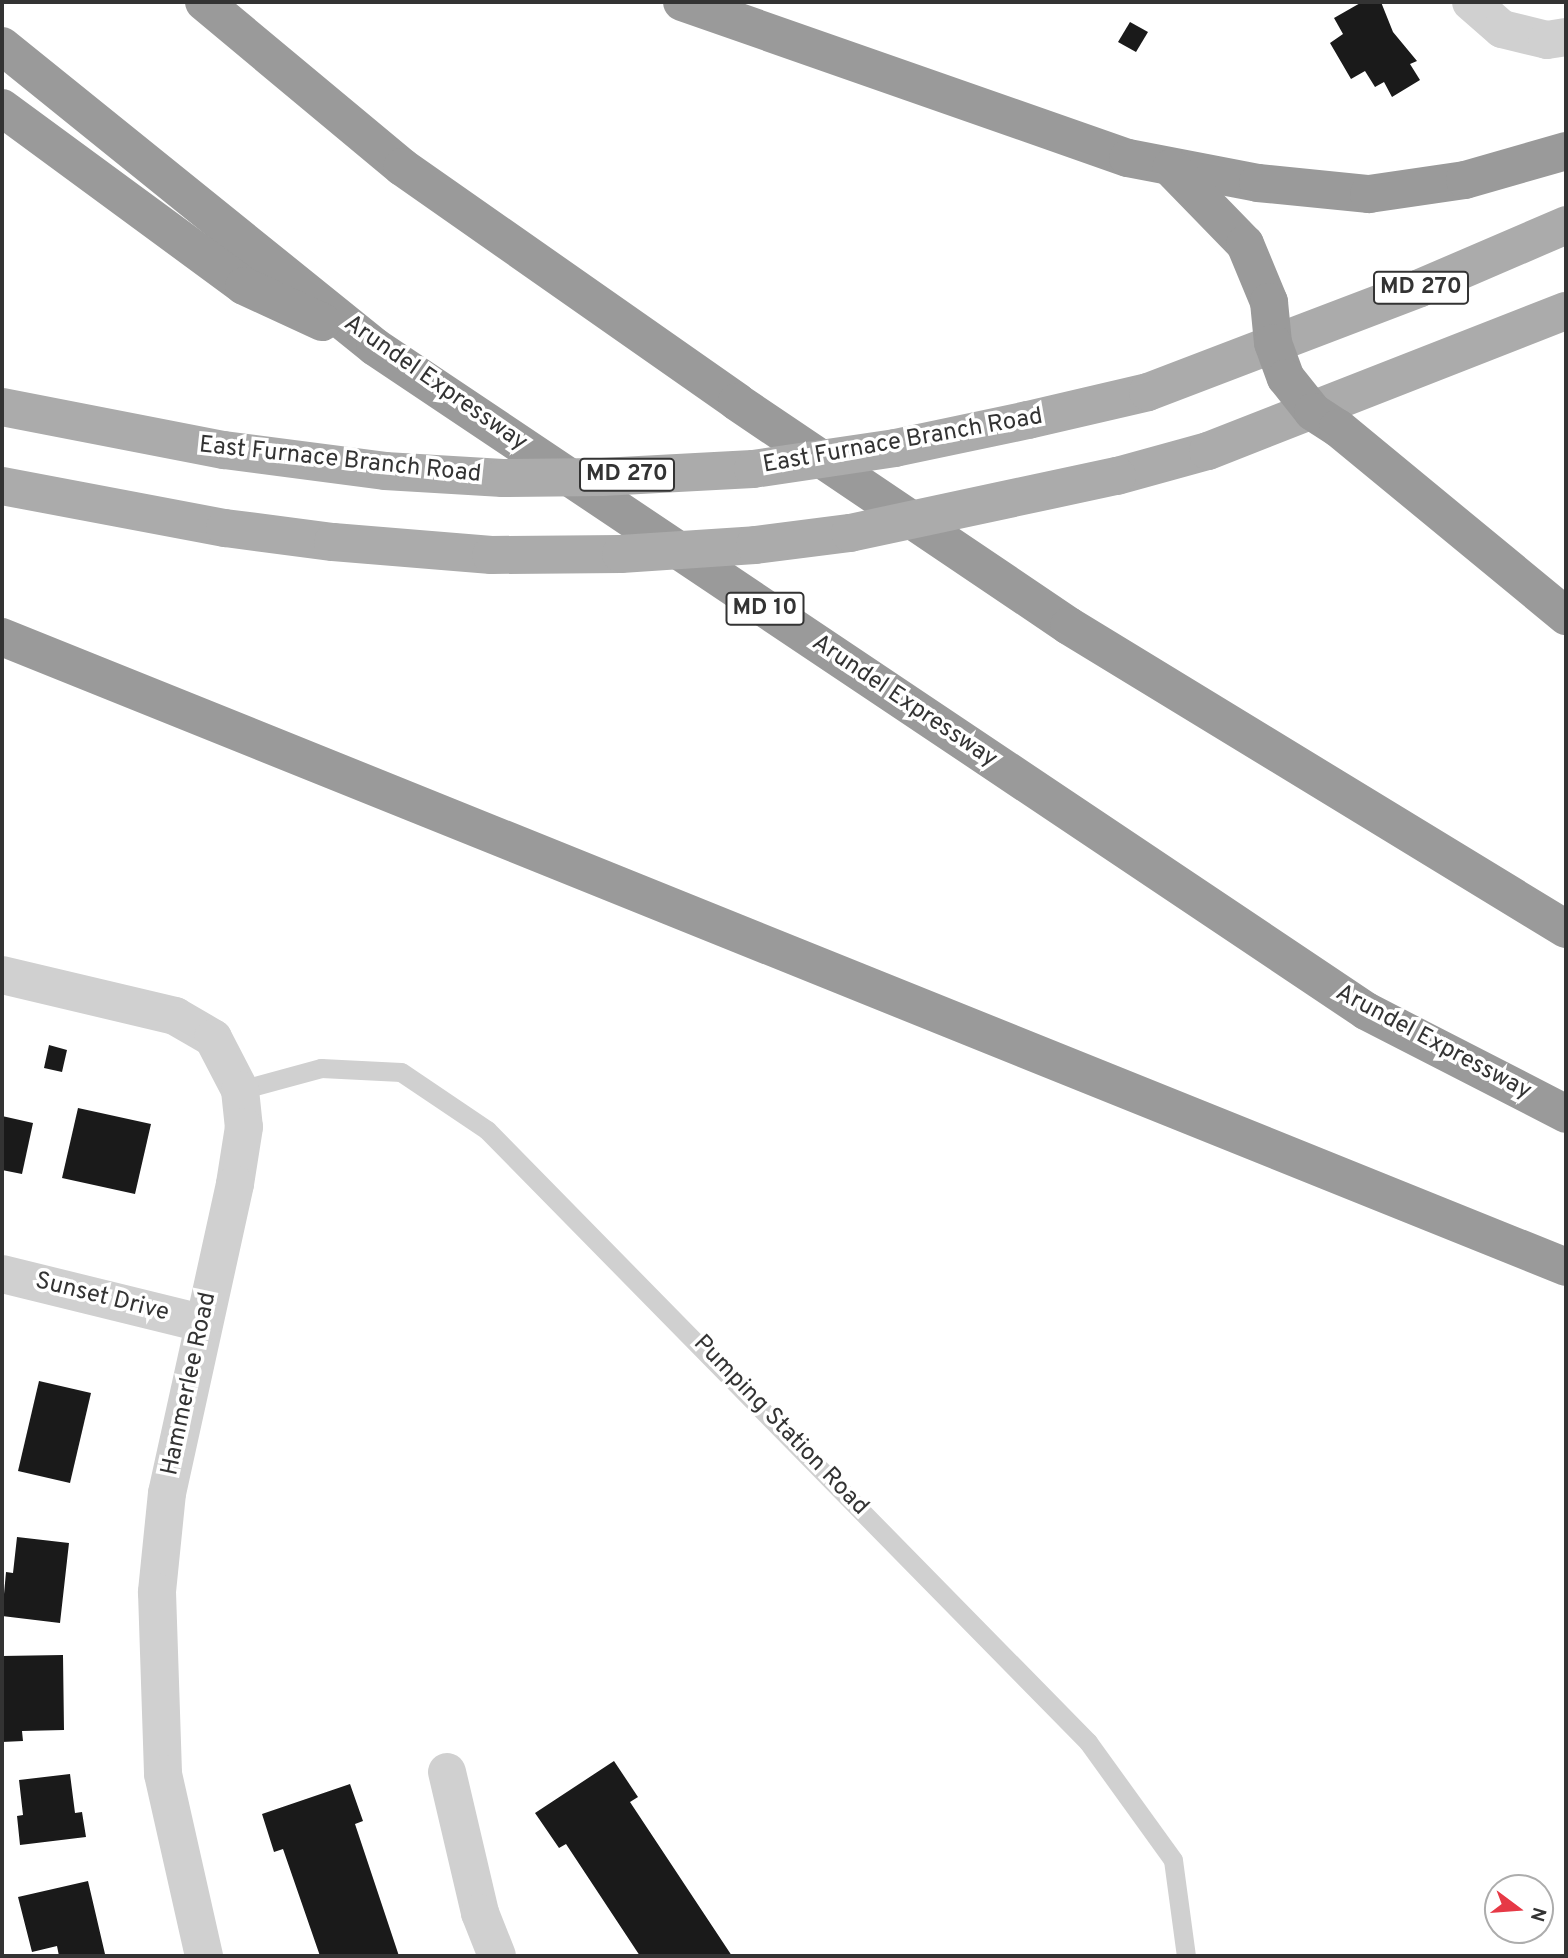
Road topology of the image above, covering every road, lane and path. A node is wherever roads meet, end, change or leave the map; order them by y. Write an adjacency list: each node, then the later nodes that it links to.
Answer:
1 (205, 2): 18 (highway)
2 (682, 2): 8 (highway)
3 (1471, 2): 4 (street)
4 (1566, 37)
5 (2, 46): 12 (highway, Arundel Expressway / MD 10)
6 (2, 108): 12 (highway)
7 (1566, 151): 8 (highway)
8 (1171, 168): 11 (highway)
9 (1566, 225): 11 (main road, East Furnace Branch Road / MD 270)
10 (1566, 311): 14 (main road)
11 (1273, 344): 13 (main road, East Furnace Branch Road / MD 270, bridge); 14 (highway)
12 (375, 347): 21 (highway, Arundel Expressway / MD 10)
13 (2, 407)
14 (1313, 412): 15 (main road, bridge); 16 (highway)
15 (2, 486)
16 (1566, 616)
17 (2, 637): 22 (highway)
18 (1566, 929)
19 (2, 975): 20 (street, Hammerlee Road)
20 (240, 1090): 24 (street, Hammerlee Road); 28 (lane, Pumping Station Road)
21 (1566, 1114)
22 (1566, 1268)
23 (2, 1274): 24 (street, Sunset Drive)
24 (202, 1322): 26 (street, Hammerlee Road)
25 (447, 1772): 27 (street)
26 (204, 1956)
27 (497, 1956)
28 (1186, 1956)

